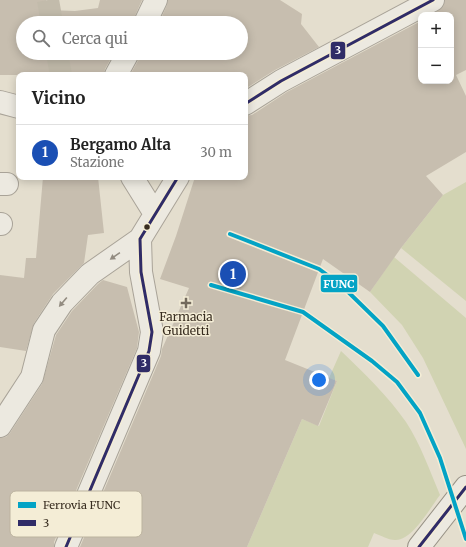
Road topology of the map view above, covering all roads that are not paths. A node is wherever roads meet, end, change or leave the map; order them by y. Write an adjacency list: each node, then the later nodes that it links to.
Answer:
1 (156, 0): 3 (street)
2 (434, 0): 7 (street)
3 (148, 16)
4 (124, 60): 5 (street)
5 (118, 72)
6 (0, 102): 8 (street)
7 (248, 102)
8 (16, 106)
9 (134, 180): 11 (street)
10 (176, 180): 11 (street)
11 (154, 214): 12 (street)
12 (140, 241): 13 (street, one-way to 13); 15 (street)
13 (0, 426)
14 (466, 487): 18 (street)
15 (90, 491)
16 (70, 537): 17 (street)
17 (66, 547)
18 (419, 547)

